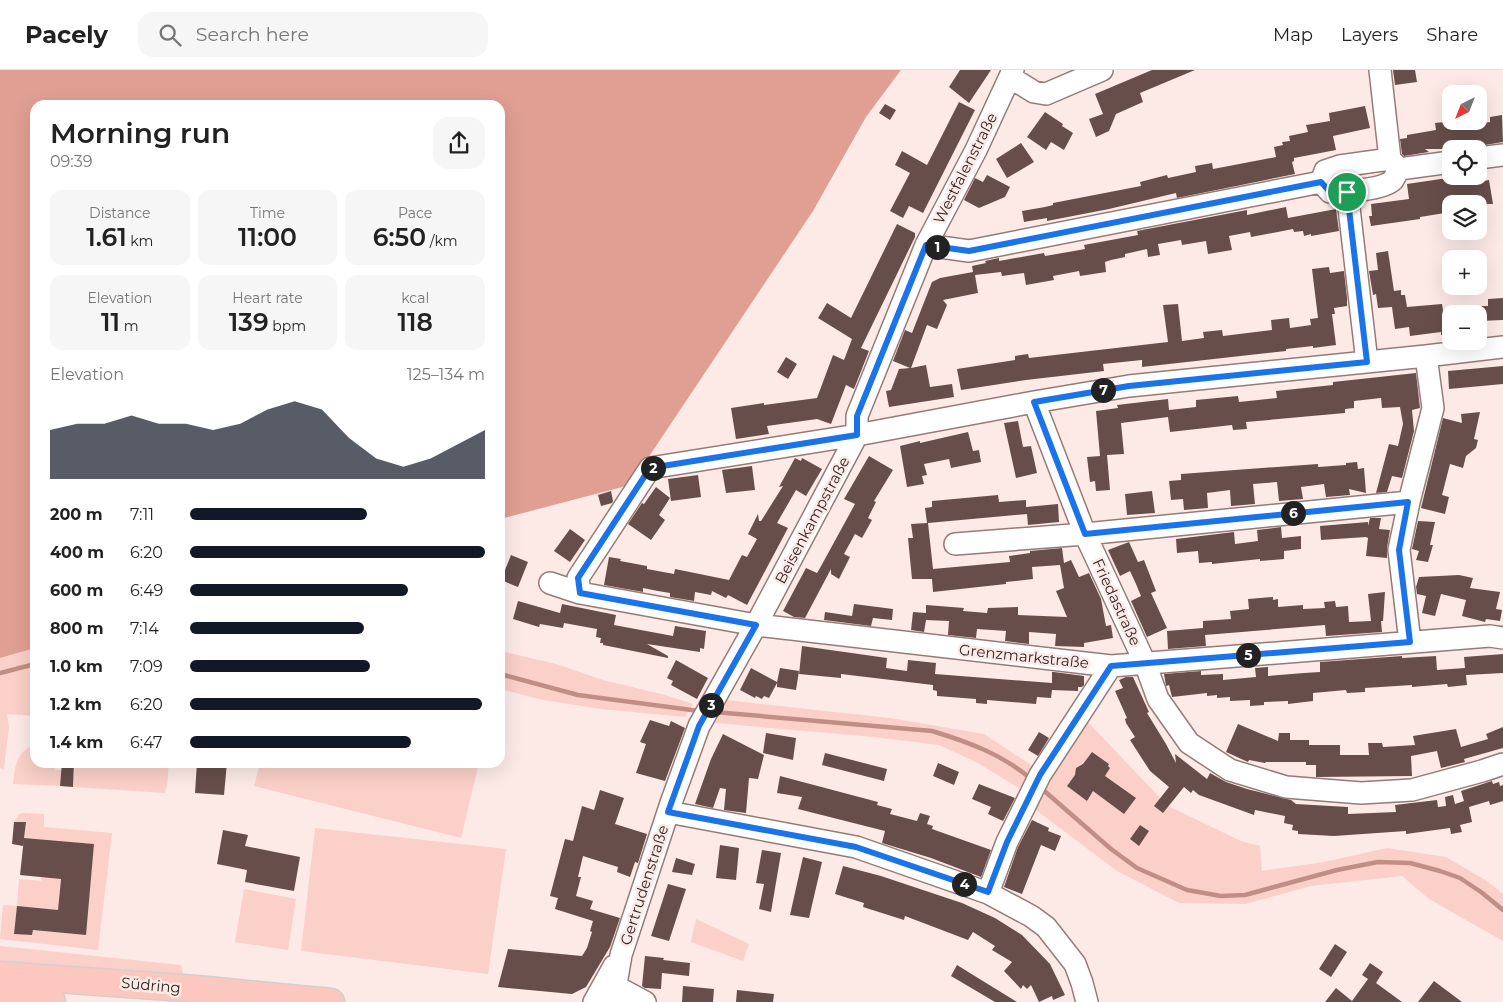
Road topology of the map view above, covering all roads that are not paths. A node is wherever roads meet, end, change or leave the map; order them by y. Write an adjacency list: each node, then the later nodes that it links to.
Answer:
1 (1102, 70): 3 (street)
2 (1380, 70): 7 (street)
3 (1012, 74): 10 (street, Westfalenstraße)
4 (1503, 155): 5 (street)
5 (1487, 157)
6 (1442, 162): 7 (street)
7 (1394, 164): 8 (street); 9 (street)
8 (1321, 182): 9 (street); 10 (street)
9 (1347, 192): 13 (street)
10 (926, 245): 15 (street, Westfalenstraße)
11 (1503, 347): 12 (street)
12 (1426, 356): 13 (street); 16 (street)
13 (1367, 362): 14 (street)
14 (1034, 402): 15 (street); 17 (street, Friedastraße)
15 (857, 435): 20 (street); 21 (street, Beisenkampstraße)
16 (1408, 502): 17 (street); 23 (street)
17 (1085, 534): 18 (street); 24 (street, Friedastraße)
18 (956, 544)
19 (550, 582): 20 (street, Grenzmarkstraße)
20 (580, 593): 21 (street, Grenzmarkstraße)
21 (756, 625): 25 (street, Grenzmarkstraße); 27 (street, Gertrudenstraße)
22 (1503, 638): 23 (street, Grenzmarkstraße)
23 (1410, 642): 24 (street, Grenzmarkstraße)
24 (1144, 663): 25 (street, Grenzmarkstraße); 26 (street, Friedastraße)
25 (1111, 666): 28 (street)
26 (1503, 764)
27 (668, 812): 28 (street); 29 (street, Gertrudenstraße)
28 (988, 892): 37 (street)
29 (621, 955): 31 (street, Gertrudenstraße); 35 (street, Gertrudenstraße)
30 (0, 975): 34 (main road, Südring)
31 (615, 994): 36 (street)
32 (0, 997): 33 (main road)
33 (52, 1002)
34 (331, 1002)
35 (594, 1002)
36 (645, 1002)
37 (1087, 1002)

